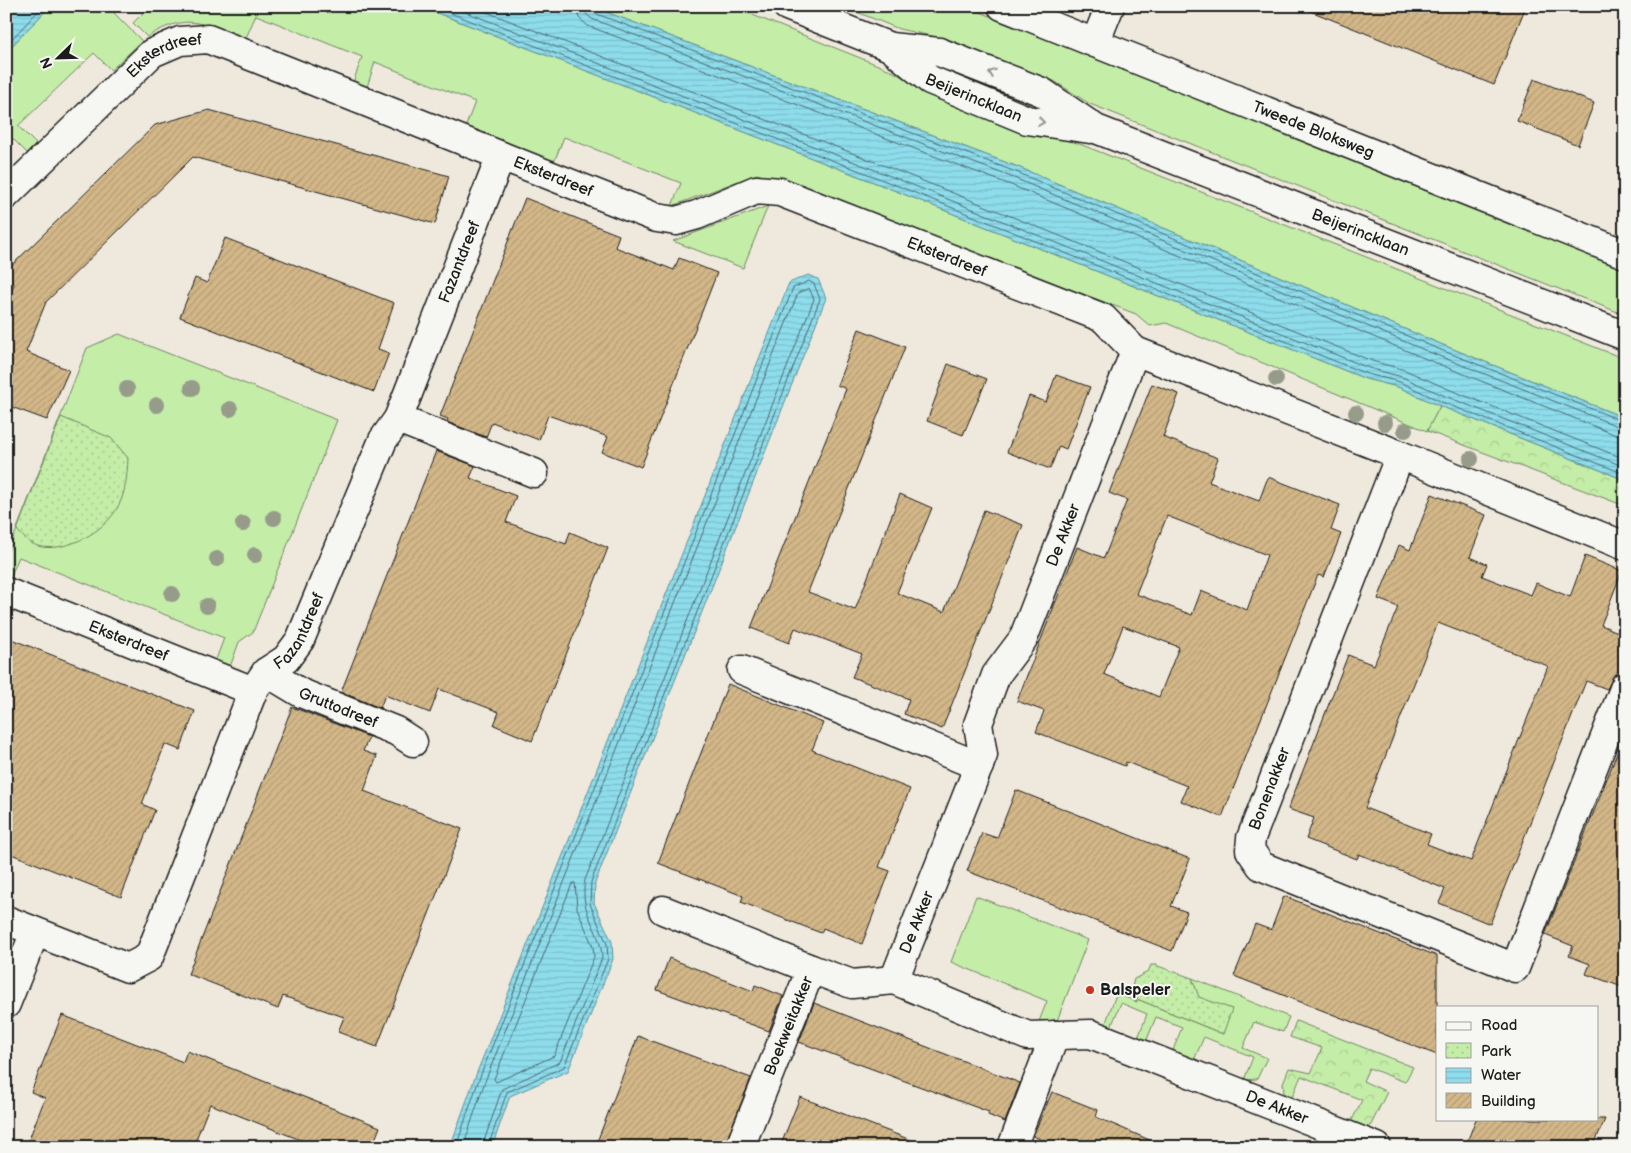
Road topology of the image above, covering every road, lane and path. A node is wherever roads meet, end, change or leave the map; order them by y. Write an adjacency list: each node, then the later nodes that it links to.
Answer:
1 (787, 6): 8 (street, Beijerincklaan)
2 (1002, 6): 4 (street, Tweede Bloksweg)
3 (1110, 6): 4 (street)
4 (1095, 44): 7 (street, Tweede Bloksweg)
5 (501, 156): 6 (street, Eksterdreef); 9 (street, Eksterdreef); 10 (street, Fazantdreef)
6 (6, 195)
7 (1625, 254)
8 (1625, 336)
9 (1135, 351): 11 (street); 19 (street, De Akker)
10 (398, 419): 12 (street); 16 (street, Fazantdreef)
11 (1400, 455): 13 (street); 17 (street, Bonenakker)
12 (534, 473)
13 (1625, 546)
14 (6, 592): 16 (street, Eksterdreef)
15 (742, 670): 19 (street)
16 (259, 682): 18 (street, Gruttodreef); 22 (street)
17 (1625, 686)
18 (413, 742)
19 (979, 766): 24 (street, De Akker)
20 (663, 910): 23 (street, Boekweitakker)
21 (6, 920): 22 (street)
22 (35, 932): 25 (street)
23 (812, 969): 24 (street, De Akker); 27 (street, Boekweitakker)
24 (894, 980): 26 (street, De Akker)
25 (6, 1004)
26 (1055, 1035): 28 (street); 29 (street, De Akker)
27 (740, 1147)
28 (1012, 1147)
29 (1377, 1147)

